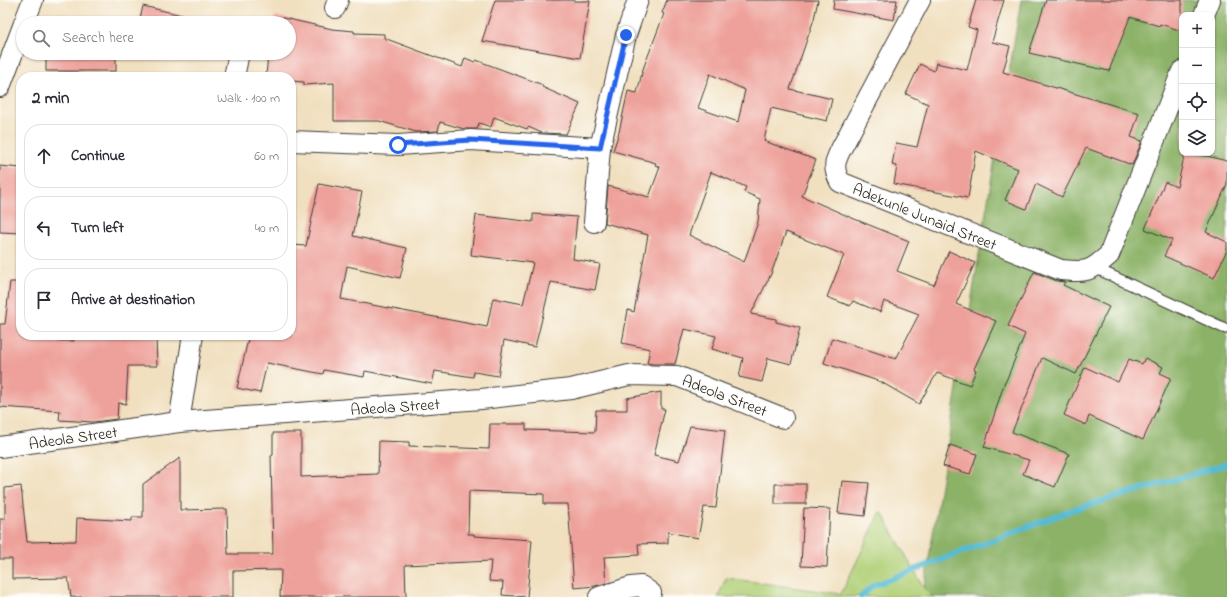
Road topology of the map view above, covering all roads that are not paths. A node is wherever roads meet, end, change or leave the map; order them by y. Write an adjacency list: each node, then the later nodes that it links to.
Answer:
1 (33, 0): 6 (street)
2 (638, 0): 13 (street)
3 (920, 0): 15 (street, Adekunle Junaid Street)
4 (1210, 0): 5 (street)
5 (1205, 12)
6 (27, 16)
7 (16, 45): 11 (street)
8 (238, 60): 9 (street)
9 (235, 72)
10 (1179, 78): 15 (street)
11 (0, 87)
12 (296, 141): 13 (street)
13 (600, 148): 14 (street)
14 (594, 222)
15 (1102, 262): 16 (lane)
16 (1224, 328)
17 (192, 340): 19 (street)
18 (783, 418): 19 (street, Adeola Street)
19 (179, 422): 20 (street, Adeola Street)
20 (0, 447)
21 (651, 593): 22 (street)
22 (599, 597)

